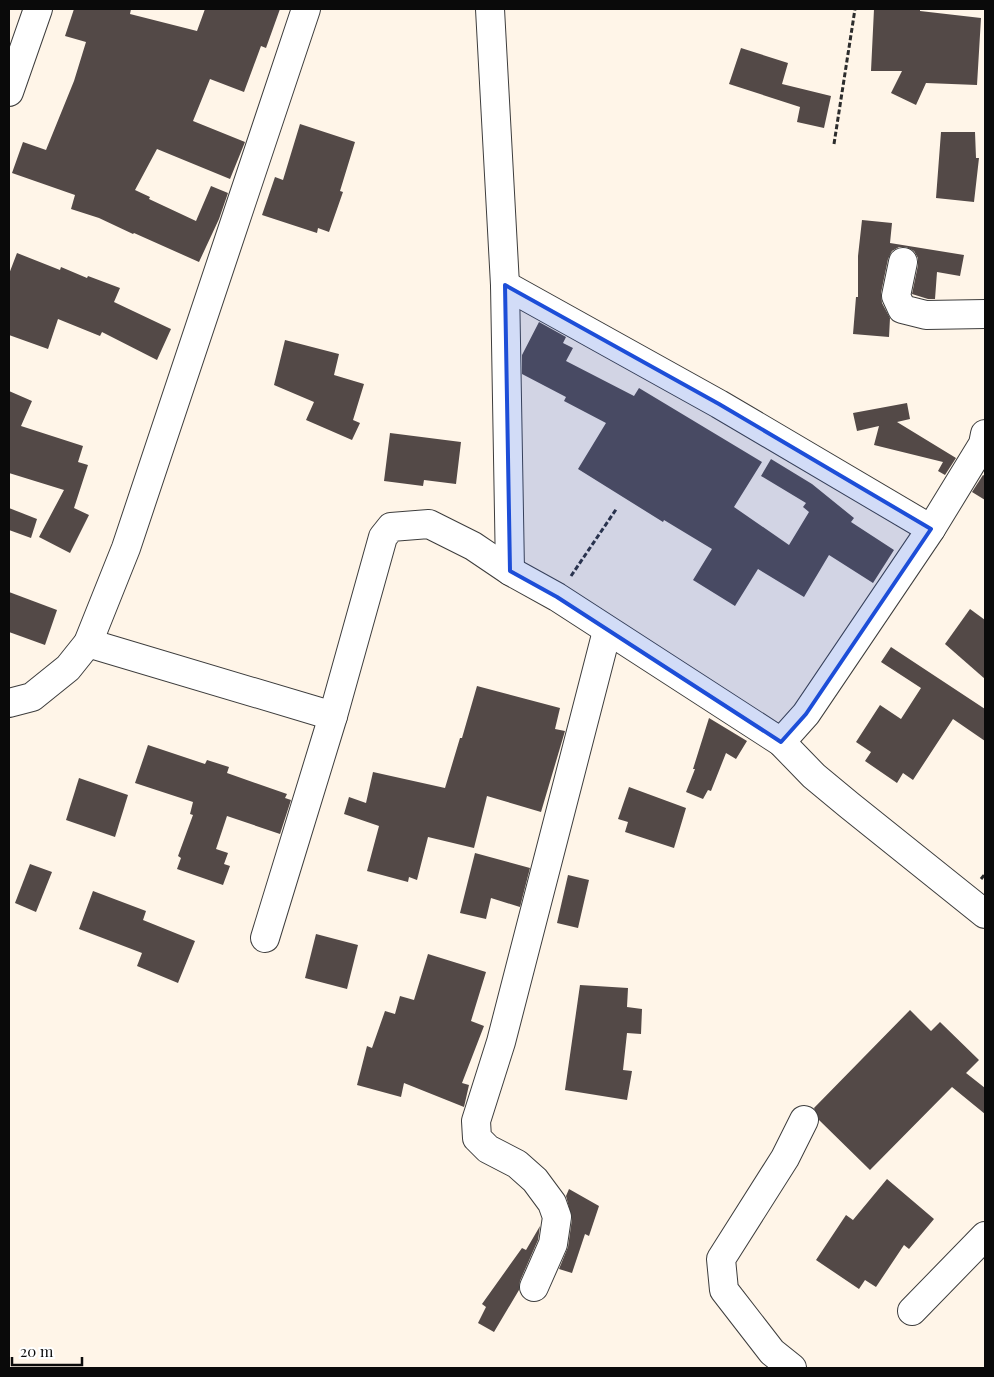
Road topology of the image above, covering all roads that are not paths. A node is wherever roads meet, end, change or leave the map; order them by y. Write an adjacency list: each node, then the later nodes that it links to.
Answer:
1 (38, 9): 4 (street)
2 (306, 9): 12 (street)
3 (490, 9): 6 (street)
4 (9, 92)
5 (903, 262): 7 (street)
6 (505, 285): 9 (street); 10 (street)
7 (985, 314)
8 (985, 434): 9 (street)
9 (931, 529): 15 (street)
10 (510, 571): 11 (street); 14 (street)
11 (608, 631): 15 (street); 20 (street)
12 (88, 643): 13 (street); 14 (street)
13 (9, 703)
14 (333, 716): 17 (street)
15 (781, 742): 16 (street)
16 (985, 914)
17 (265, 938)
18 (804, 1120): 22 (street)
19 (985, 1236): 21 (street)
20 (534, 1287)
21 (912, 1311)
22 (792, 1368)

